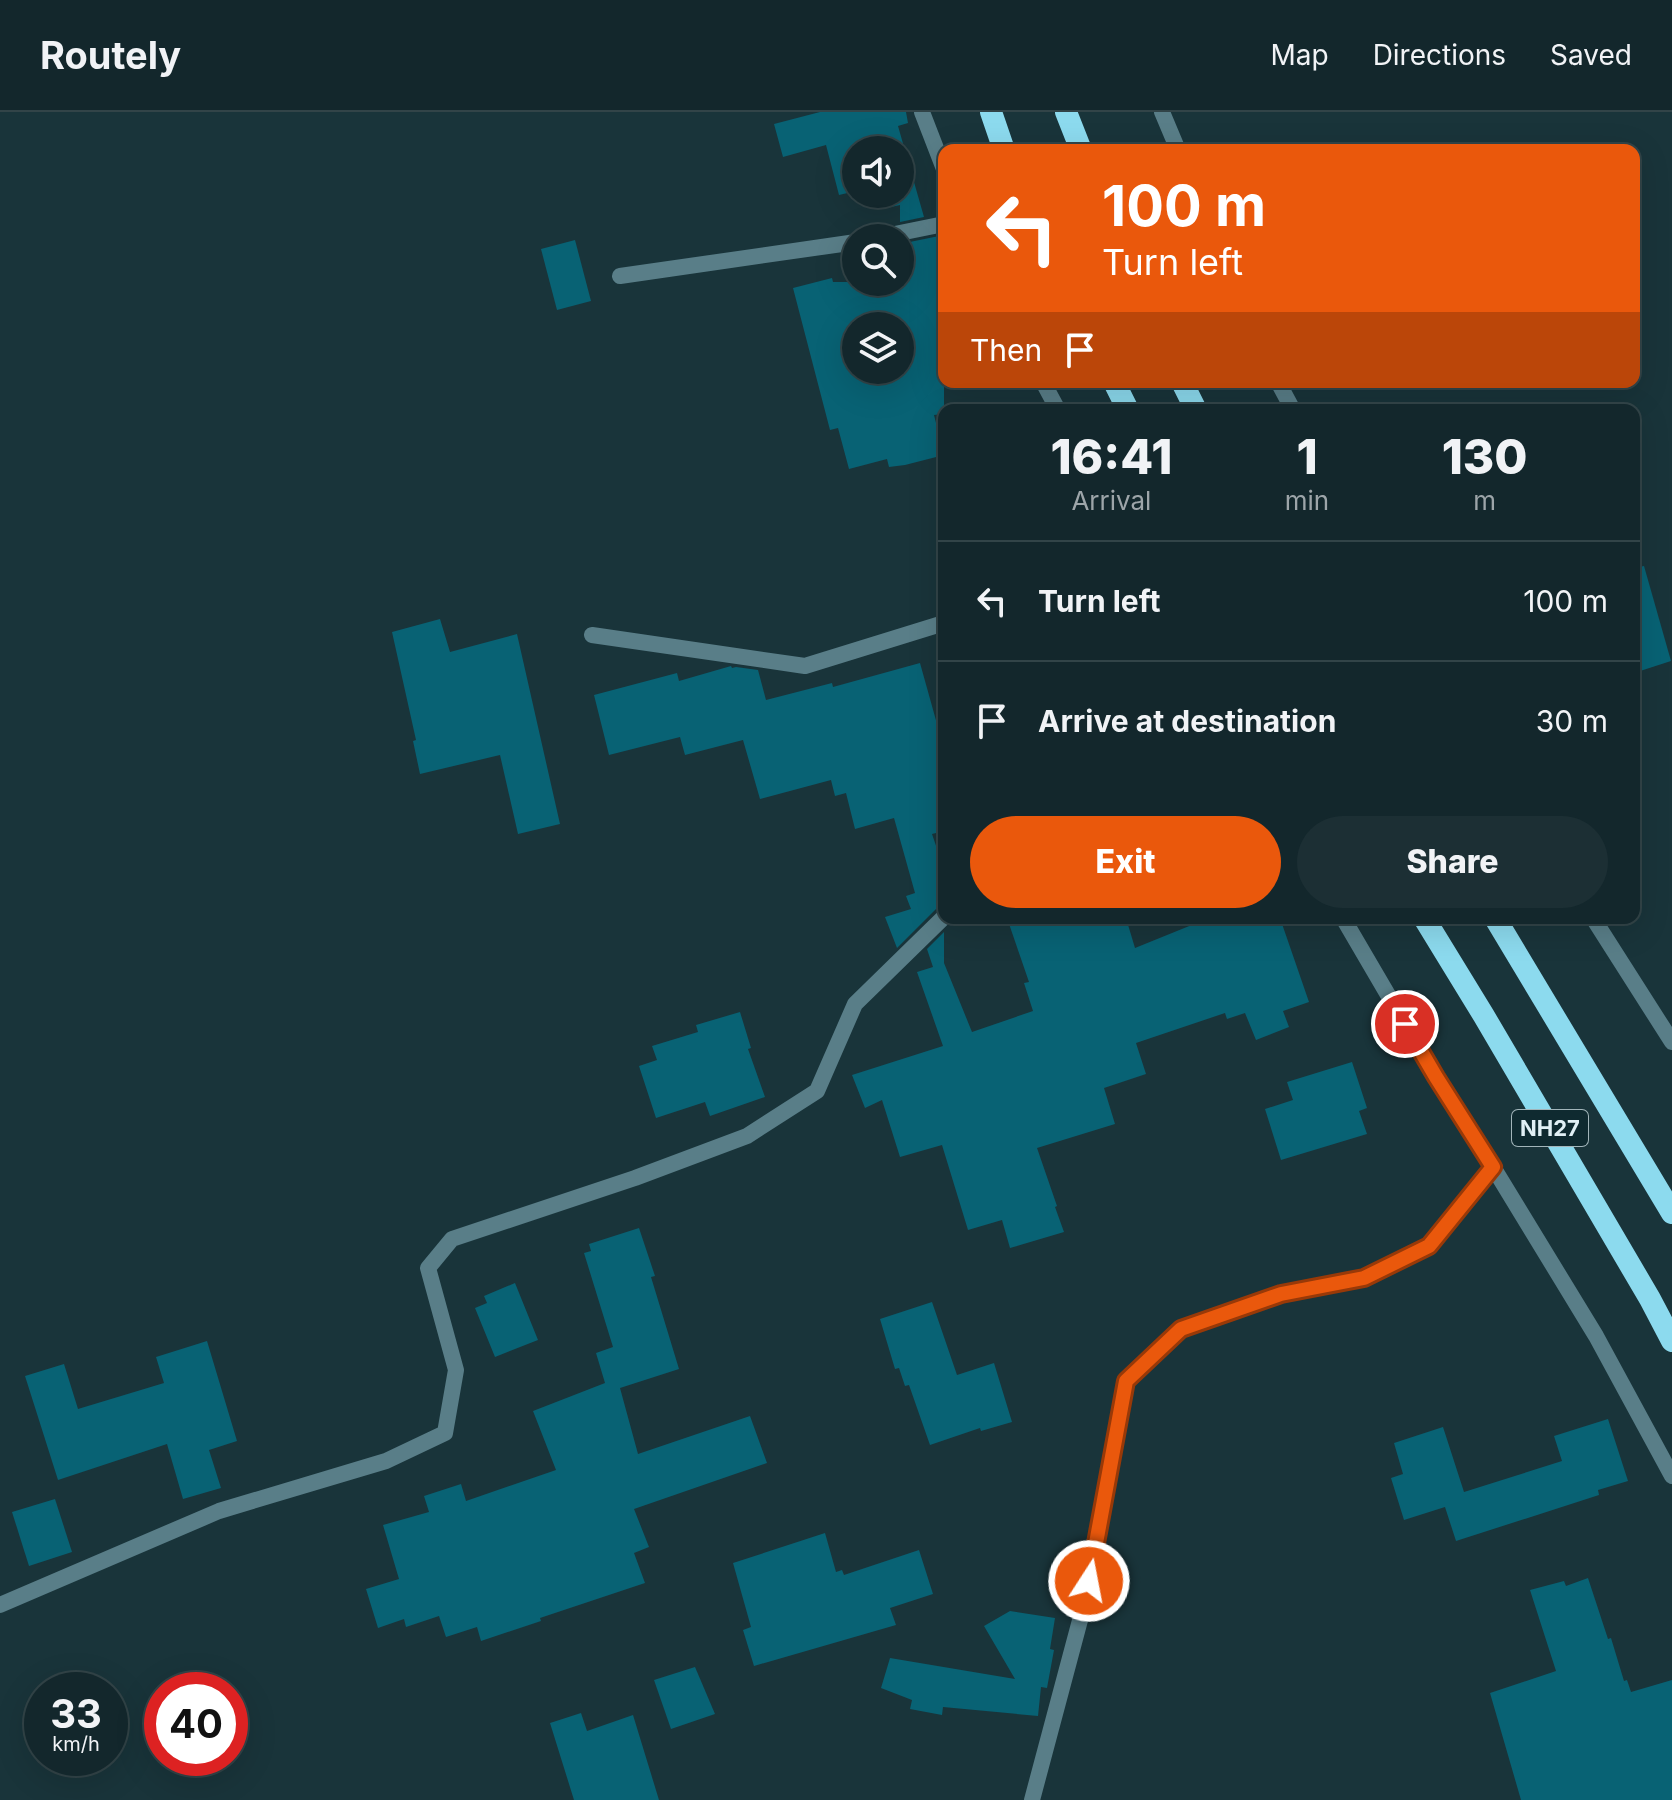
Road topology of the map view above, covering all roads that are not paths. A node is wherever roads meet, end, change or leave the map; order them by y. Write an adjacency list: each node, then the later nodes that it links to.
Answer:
1 (922, 112): 8 (street)
2 (991, 112): 5 (highway)
3 (1066, 112): 6 (highway)
4 (1162, 112): 7 (street)
5 (1002, 144)
6 (1079, 144)
7 (1175, 144)
8 (938, 153)
9 (938, 225): 10 (street)
10 (914, 230)
11 (842, 244): 12 (street)
12 (620, 276)
13 (938, 625): 14 (street)
14 (592, 635)
15 (938, 923): 25 (street)
16 (1347, 924): 21 (street)
17 (1428, 924): 23 (highway, NH27)
18 (1499, 924): 22 (highway, NH27)
19 (1597, 924): 20 (street)
20 (1672, 1042)
21 (1493, 1167): 24 (street); 26 (street)
22 (1672, 1213)
23 (1672, 1341)
24 (1672, 1476)
25 (0, 1605)
26 (1032, 1800)

